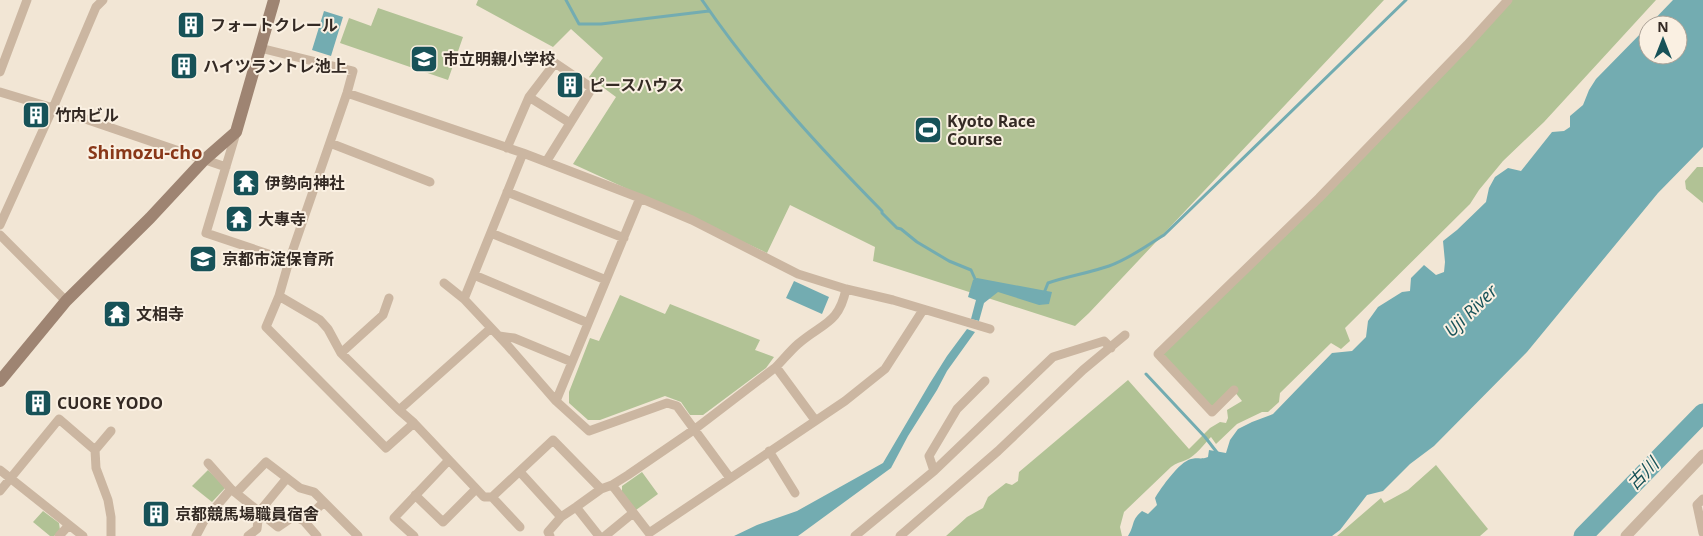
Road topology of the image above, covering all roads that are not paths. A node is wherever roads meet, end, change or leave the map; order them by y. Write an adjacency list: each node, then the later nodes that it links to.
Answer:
1 (27, 0): 6 (street)
2 (103, 0): 10 (street)
3 (274, 0): 5 (main road)
4 (1508, 0): 47 (street)
5 (260, 48): 8 (street); 12 (main road)
6 (0, 72)
7 (0, 92): 10 (street)
8 (348, 93): 13 (street); 14 (street)
9 (529, 98): 11 (street); 11 (street); 14 (street)
10 (53, 108): 16 (street); 22 (street)
11 (570, 123): 17 (street)
12 (236, 132): 16 (main road); 18 (street)
13 (330, 143): 19 (street); 26 (street)
14 (507, 148): 15 (street)
15 (523, 153): 17 (street); 20 (street)
16 (204, 160): 18 (street); 34 (main road)
17 (546, 162): 21 (street)
18 (226, 167): 26 (street)
19 (430, 182)
20 (507, 192): 23 (street); 25 (street)
21 (640, 198): 25 (street); 30 (street)
22 (0, 225)
23 (491, 233): 27 (street); 28 (street)
24 (0, 235): 34 (street)
25 (624, 238): 28 (street)
26 (289, 261): 31 (street)
27 (474, 275): 33 (street); 36 (street)
28 (606, 280): 36 (street)
29 (444, 283): 33 (street)
30 (846, 289): 35 (street); 44 (street)
31 (279, 296): 42 (street); 51 (street)
32 (389, 298): 42 (street)
33 (464, 300): 37 (street)
34 (66, 301): 45 (main road)
35 (922, 310): 38 (street); 50 (street)
36 (588, 323): 43 (street)
37 (491, 328): 40 (street); 49 (street)
38 (990, 329)
39 (1125, 335): 41 (street)
40 (499, 336): 43 (street); 48 (street)
41 (1111, 348): 60 (street); 95 (street)
42 (341, 353): 49 (street)
43 (572, 362): 48 (street)
44 (776, 367): 50 (street); 52 (street)
45 (0, 381)
46 (985, 381): 60 (street)
47 (1234, 390)
48 (556, 401): 52 (street)
49 (399, 410): 51 (street)
50 (815, 420): 55 (street)
51 (414, 423): 57 (street)
52 (695, 429): 64 (street); 65 (street)
53 (111, 431): 54 (street)
54 (95, 450): 62 (street); 85 (street)
55 (769, 451): 64 (street); 70 (street)
56 (1703, 456): 96 (street)
57 (448, 461): 66 (street); 71 (street)
58 (208, 463): 69 (street)
59 (0, 470): 62 (street)
60 (934, 471): 94 (street)
61 (520, 472): 67 (street); 72 (street); 78 (street)
62 (10, 478): 68 (street); 80 (street)
63 (287, 478): 69 (street); 74 (street); 76 (street)
64 (730, 478): 77 (street)
65 (612, 485): 67 (street); 77 (street)
66 (476, 489): 71 (street); 72 (street)
67 (601, 489): 75 (street)
68 (0, 491)
69 (233, 491): 76 (street); 86 (street)
70 (795, 494)
71 (415, 495): 90 (street)
72 (492, 497): 81 (street)
73 (1703, 499): 82 (street)
74 (324, 502): 79 (street); 89 (street)
75 (576, 507): 78 (street); 92 (street)
76 (259, 512): 79 (street); 87 (street)
77 (634, 513): 93 (street)
78 (561, 518): 91 (street)
79 (304, 521): 88 (street)
80 (68, 525): 83 (street); 84 (street)
81 (520, 527)
82 (1703, 533)
83 (59, 536)
84 (83, 536)
85 (111, 536)
86 (196, 536)
87 (248, 536)
88 (317, 536)
89 (358, 536)
90 (414, 536)
91 (550, 536)
92 (599, 536)
93 (605, 536)
94 (855, 536)
95 (900, 536)
96 (1626, 536)

